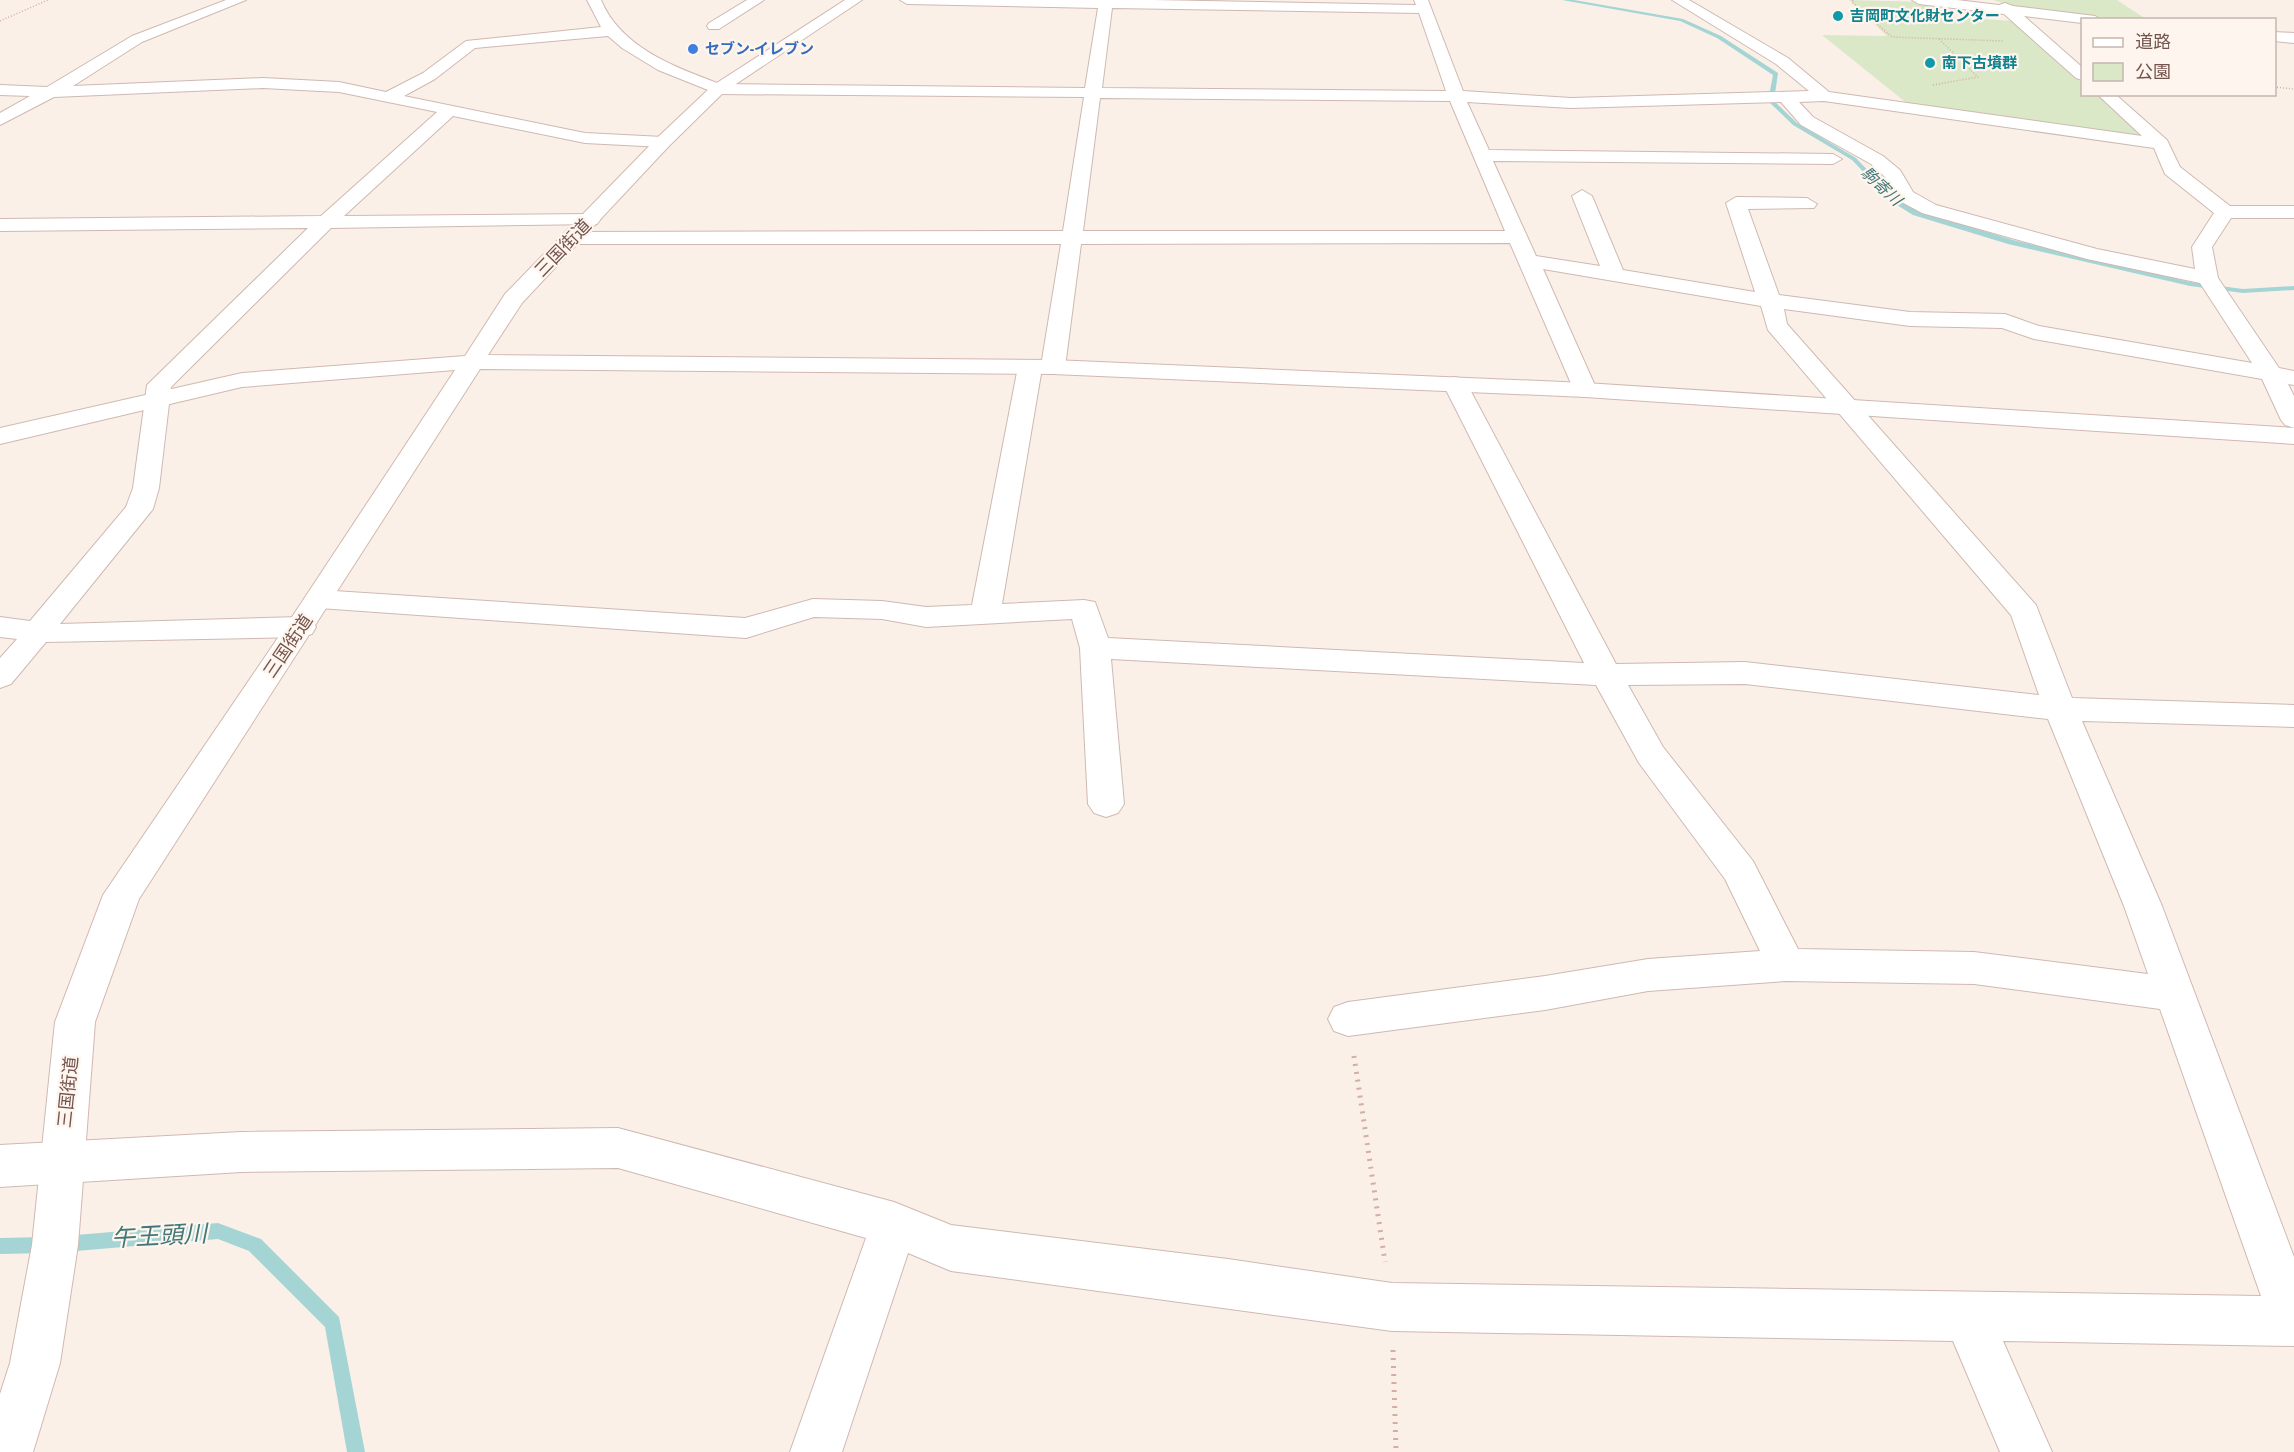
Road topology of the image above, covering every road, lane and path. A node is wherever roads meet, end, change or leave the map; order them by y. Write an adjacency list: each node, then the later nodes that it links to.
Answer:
1 (48, 0): 15 (path)
2 (239, 0): 26 (street)
3 (594, 0): 17 (street)
4 (757, 0): 16 (street)
5 (855, 0): 23 (street, 三国街道)
6 (907, 0): 11 (street)
7 (1679, 0): 29 (street)
8 (1853, 0): 20 (path)
9 (1919, 0): 13 (street)
10 (1989, 0): 13 (street)
11 (1106, 2): 12 (street); 27 (street)
12 (1422, 4): 28 (street)
13 (2010, 9): 14 (street); 20 (street)
14 (2081, 18)
15 (0, 21)
16 (714, 26)
17 (611, 31): 23 (street); 31 (street)
18 (2276, 36): 19 (street)
19 (2294, 38)
20 (2047, 42): 21 (street)
21 (2081, 74)
22 (2276, 87): 24 (path)
23 (718, 89): 27 (street); 35 (street, 三国街道)
24 (2294, 89)
25 (0, 90): 26 (street)
26 (48, 92): 31 (street); 34 (street)
27 (1092, 93): 28 (street); 48 (street)
28 (1456, 96): 32 (street); 37 (street)
29 (1824, 96): 32 (street); 36 (street)
30 (2107, 96): 36 (street)
31 (387, 98): 33 (street)
32 (1786, 98): 51 (street)
33 (448, 111): 35 (street); 44 (street)
34 (0, 120)
35 (663, 142): 43 (street, 三国街道)
36 (2161, 144): 41 (street)
37 (1481, 155): 38 (street); 46 (street)
38 (1833, 159)
39 (1582, 196): 50 (street)
40 (1807, 204): 52 (street)
41 (2225, 212): 42 (street); 51 (street)
42 (2294, 212)
43 (590, 220): 44 (street); 47 (street, 三国街道)
44 (325, 222): 45 (street); 59 (street)
45 (1, 225)
46 (1516, 237): 48 (street); 49 (street)
47 (572, 238): 48 (street); 53 (street, 三国街道)
48 (1071, 239): 54 (street)
49 (1530, 261): 50 (street); 58 (street)
50 (1615, 277): 52 (street)
51 (2211, 284): 55 (street)
52 (1771, 301): 55 (street); 60 (street)
53 (473, 362): 54 (street); 59 (street); 65 (street, 三国街道)
54 (1041, 367): 57 (street); 64 (street)
55 (2268, 372): 56 (street); 61 (street)
56 (2294, 378)
57 (1455, 384): 58 (street); 69 (street)
58 (1586, 390): 60 (street)
59 (157, 398): 62 (street); 67 (street)
60 (1846, 407): 63 (street); 71 (street)
61 (2294, 420)
62 (0, 436)
63 (2294, 436)
64 (986, 612): 65 (street); 68 (street)
65 (310, 613): 67 (street); 77 (street, 三国街道)
66 (0, 627): 67 (street)
67 (38, 631): 70 (street)
68 (1095, 648): 69 (street); 73 (street)
69 (1606, 675): 71 (street); 74 (street)
70 (0, 676)
71 (2062, 709): 72 (street); 75 (street)
72 (2294, 716)
73 (1106, 804)
74 (1786, 964): 75 (street); 76 (street)
75 (2175, 994): 82 (street)
76 (1348, 1019): 80 (path)
77 (61, 1163): 78 (street); 79 (street); 83 (street, 三国街道)
78 (0, 1166)
79 (894, 1224): 80 (street); 84 (street)
80 (1392, 1307): 81 (street); 85 (path)
81 (1967, 1316): 82 (street); 86 (street)
82 (2294, 1322)
83 (7, 1452)
84 (816, 1452)
85 (1395, 1452)
86 (2026, 1452)

